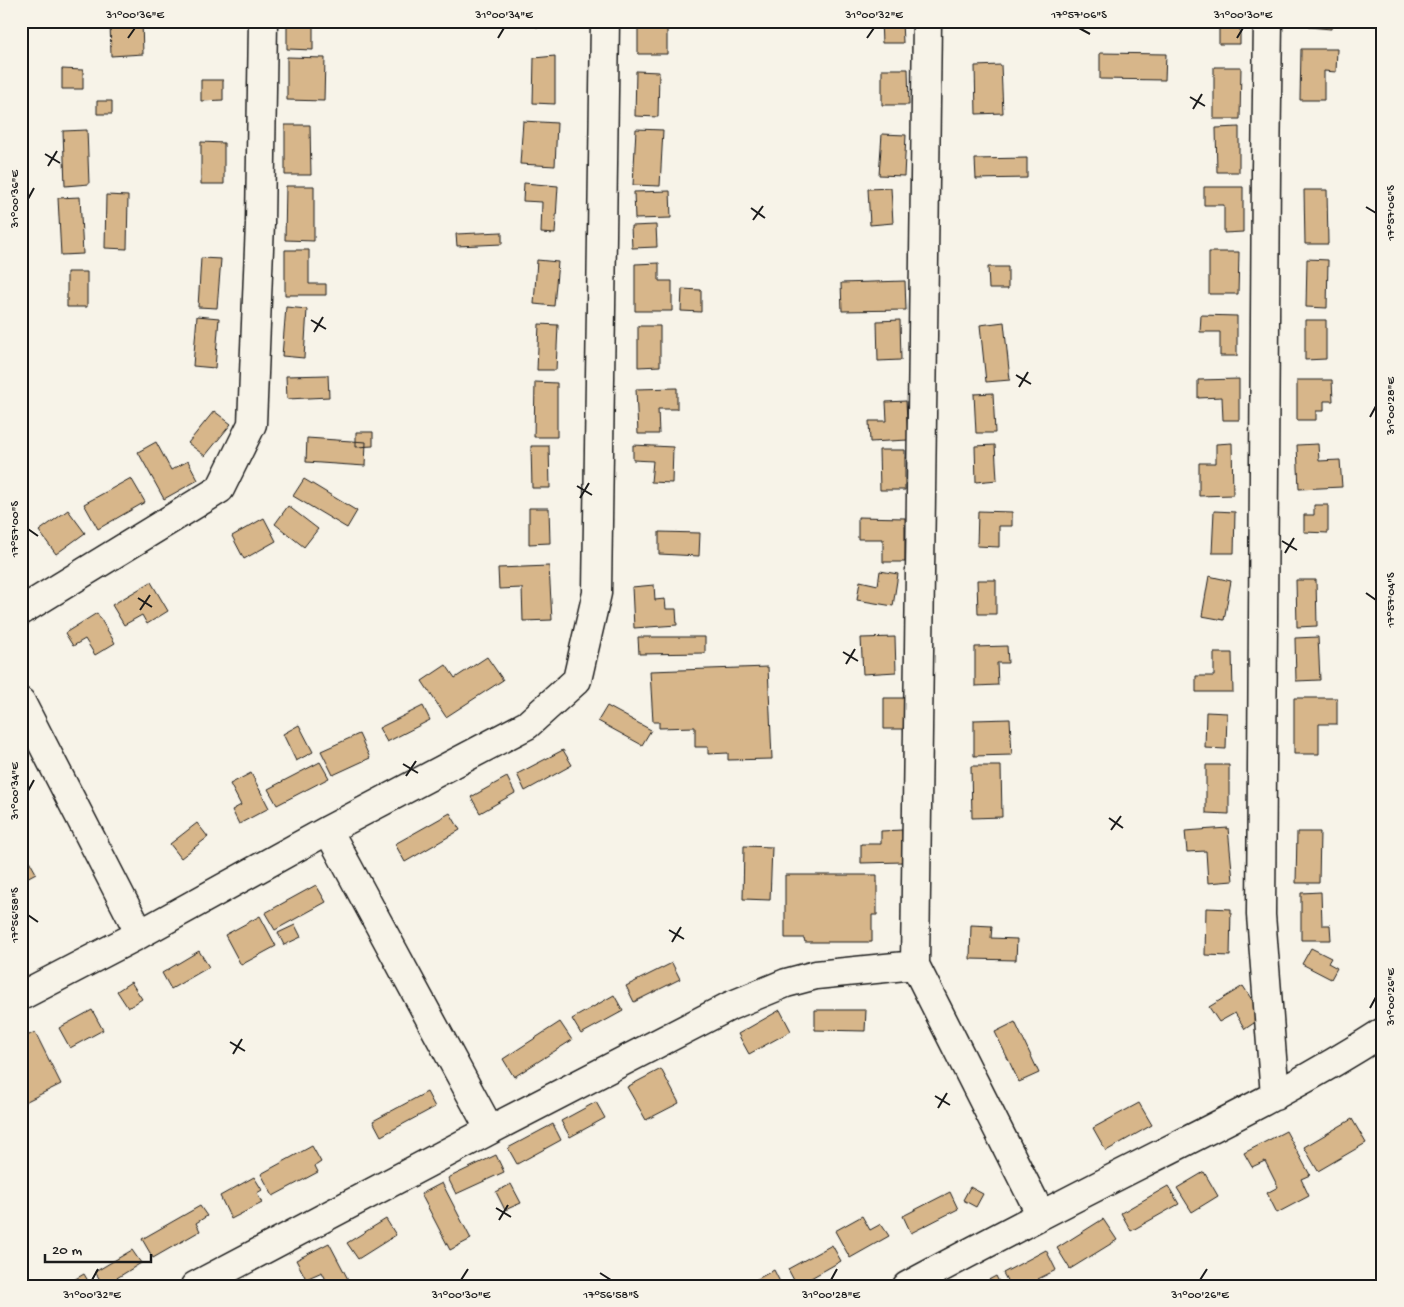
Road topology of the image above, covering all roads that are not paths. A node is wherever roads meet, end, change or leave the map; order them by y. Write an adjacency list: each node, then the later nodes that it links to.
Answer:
1 (263, 21): 5 (street)
2 (605, 21): 7 (street)
3 (927, 21): 9 (street)
4 (1268, 21): 12 (street)
5 (21, 611)
6 (21, 702): 8 (street)
7 (328, 830): 8 (street); 13 (street)
8 (140, 934): 10 (street)
9 (915, 965): 13 (street); 14 (street)
10 (21, 996)
11 (1383, 1032): 12 (street)
12 (1275, 1096): 14 (street)
13 (490, 1130): 15 (street)
14 (1041, 1215): 16 (street)
15 (195, 1286)
16 (907, 1286)

